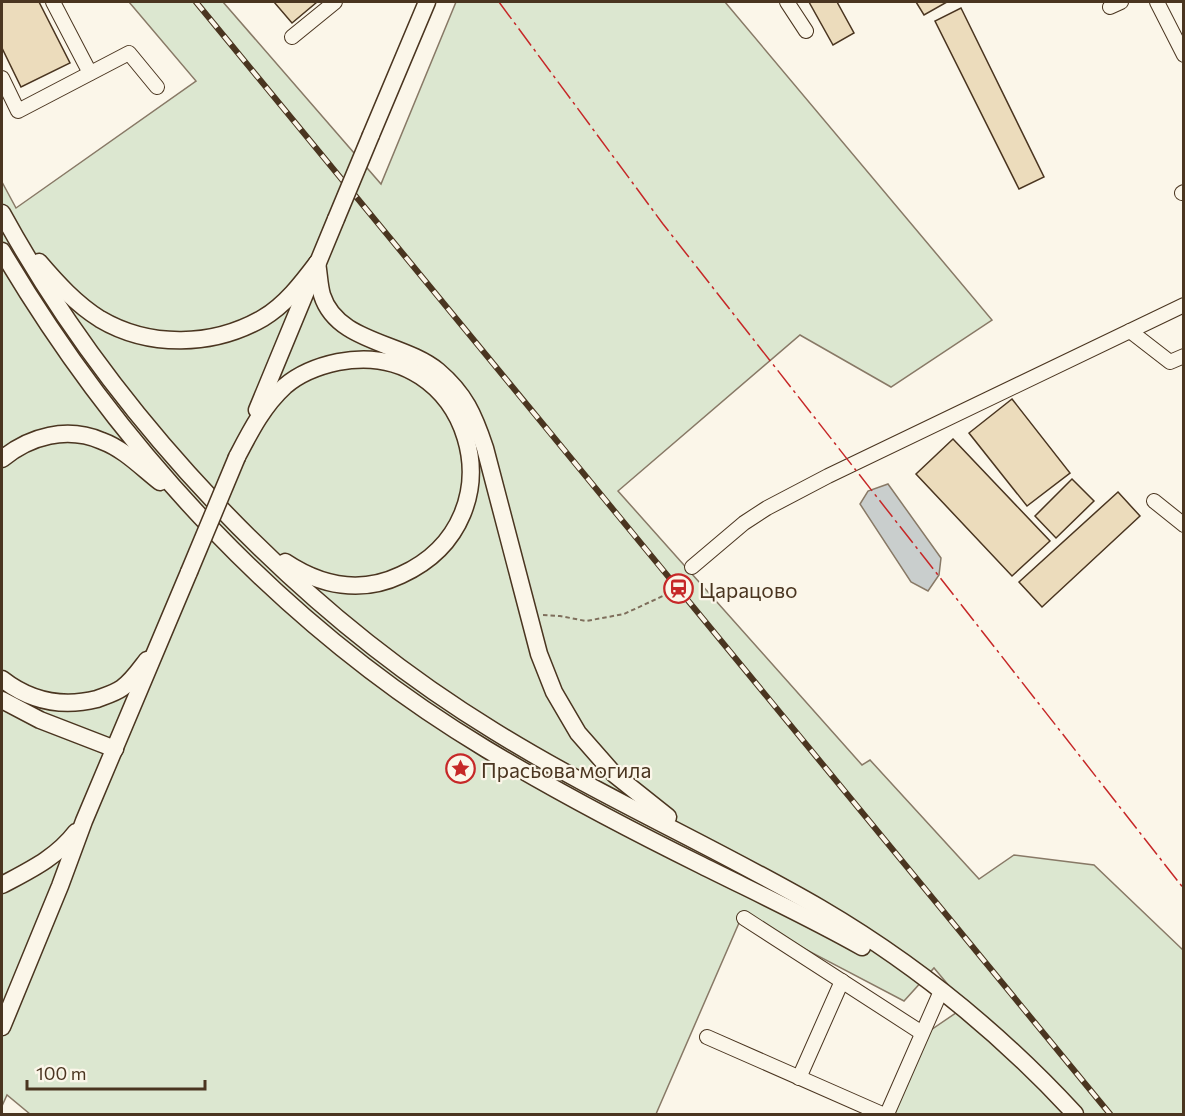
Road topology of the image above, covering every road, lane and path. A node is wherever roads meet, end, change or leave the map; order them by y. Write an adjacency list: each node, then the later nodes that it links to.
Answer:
1 (53, 2): 9 (street)
2 (335, 2): 7 (street)
3 (427, 2): 14 (main road, bridge)
4 (787, 2): 6 (street)
5 (1157, 2): 8 (street)
6 (806, 31)
7 (292, 37)
8 (1184, 55)
9 (90, 73): 10 (street); 11 (street)
10 (2, 78)
11 (157, 87)
12 (5, 220): 14 (main road); 23 (main road)
13 (2, 251): 21 (main road)
14 (317, 263): 18 (main road); 25 (main road)
15 (1184, 305): 16 (street)
16 (1130, 331): 17 (street); 24 (street)
17 (1184, 356)
18 (237, 458): 23 (main road); 26 (main road, bridge)
19 (2, 459): 21 (main road)
20 (1154, 501): 22 (street)
21 (193, 508): 35 (main road)
22 (1184, 525)
23 (247, 536): 31 (main road)
24 (692, 567): 25 (path)
25 (529, 614): 31 (main road)
26 (157, 648): 27 (main road); 29 (main road)
27 (2, 679)
28 (2, 700): 29 (main road)
29 (115, 749): 30 (main road)
30 (84, 822): 32 (main road); 36 (main road)
31 (708, 847): 35 (main road)
32 (2, 885)
33 (744, 918): 34 (street)
34 (842, 981): 37 (street); 39 (street)
35 (941, 991): 37 (street); 42 (main road)
36 (2, 1027)
37 (922, 1033): 41 (street)
38 (707, 1037): 39 (street)
39 (800, 1078): 40 (street)
40 (882, 1114)
41 (887, 1114)
42 (1075, 1114)

